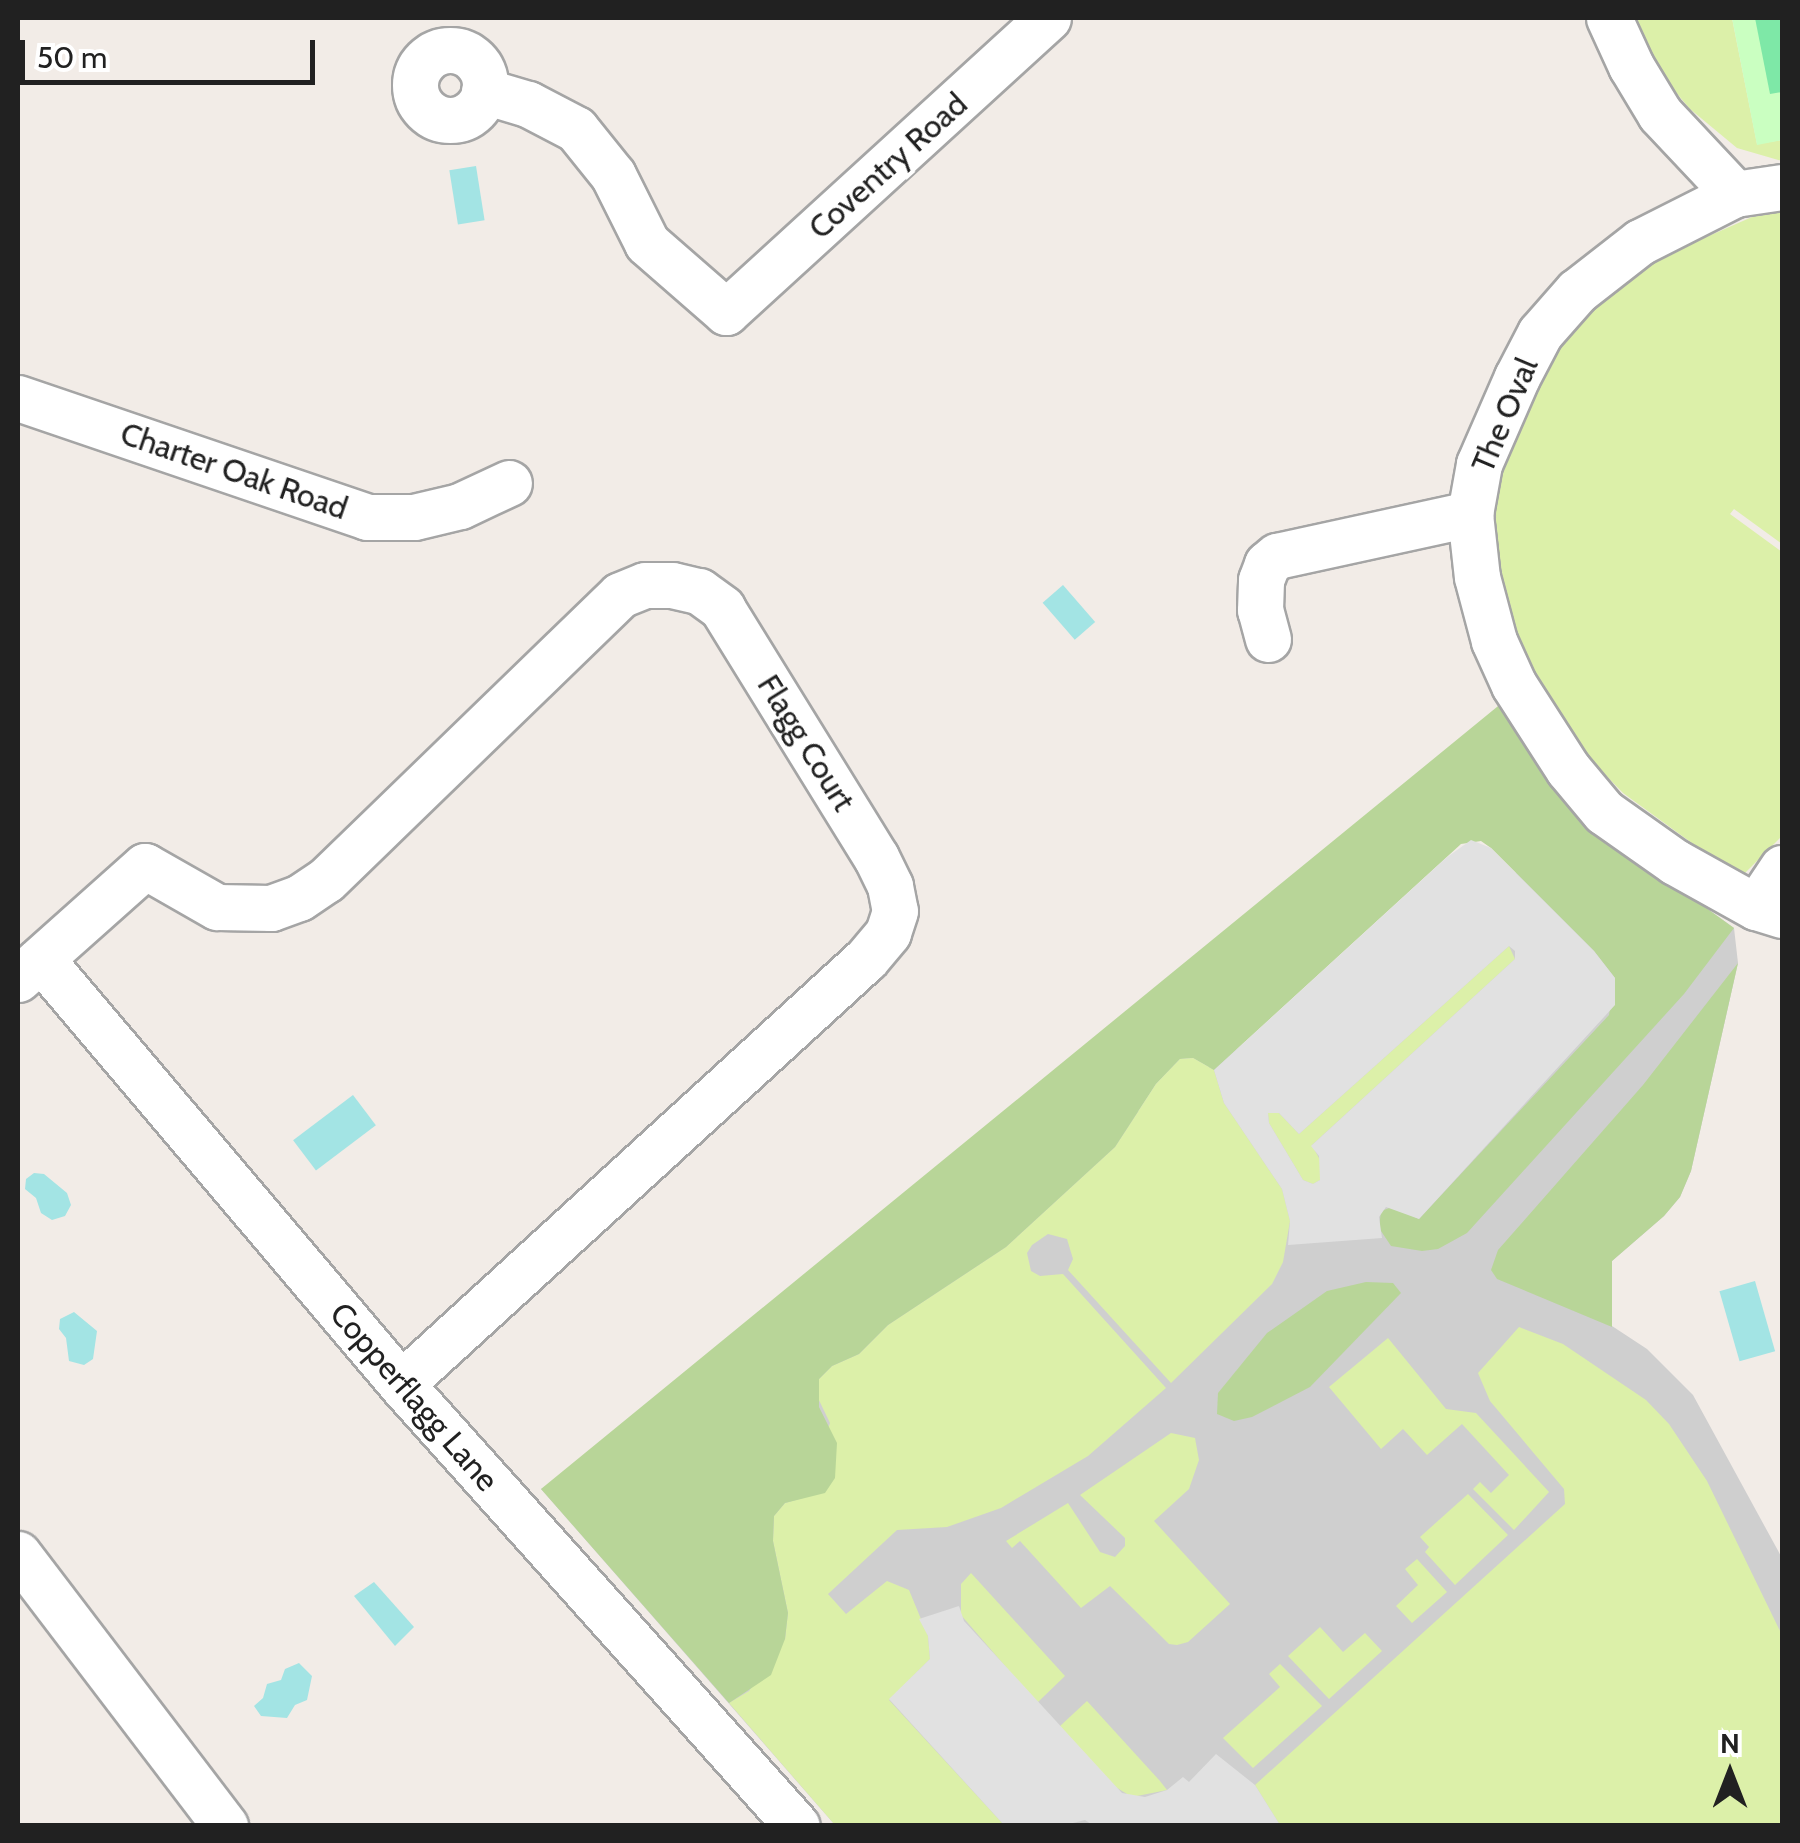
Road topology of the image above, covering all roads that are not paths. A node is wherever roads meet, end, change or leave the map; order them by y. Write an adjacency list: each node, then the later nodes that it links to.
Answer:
1 (1048, 18): 3 (street, Coventry Road)
2 (1609, 18): 5 (street)
3 (484, 91)
4 (1782, 187): 5 (street, The Oval)
5 (1735, 194): 8 (street, The Oval)
6 (18, 398): 7 (street, Charter Oak Road)
7 (509, 483)
8 (1470, 514): 9 (street); 11 (street, The Oval)
9 (1268, 639)
10 (1782, 868): 11 (street)
11 (1769, 911)
12 (29, 969): 13 (street, Copperflagg Lane); 13 (street, Flagg Court)
13 (402, 1384): 16 (street, Copperflagg Lane)
14 (18, 1554): 15 (street)
15 (225, 1826)
16 (797, 1826)

